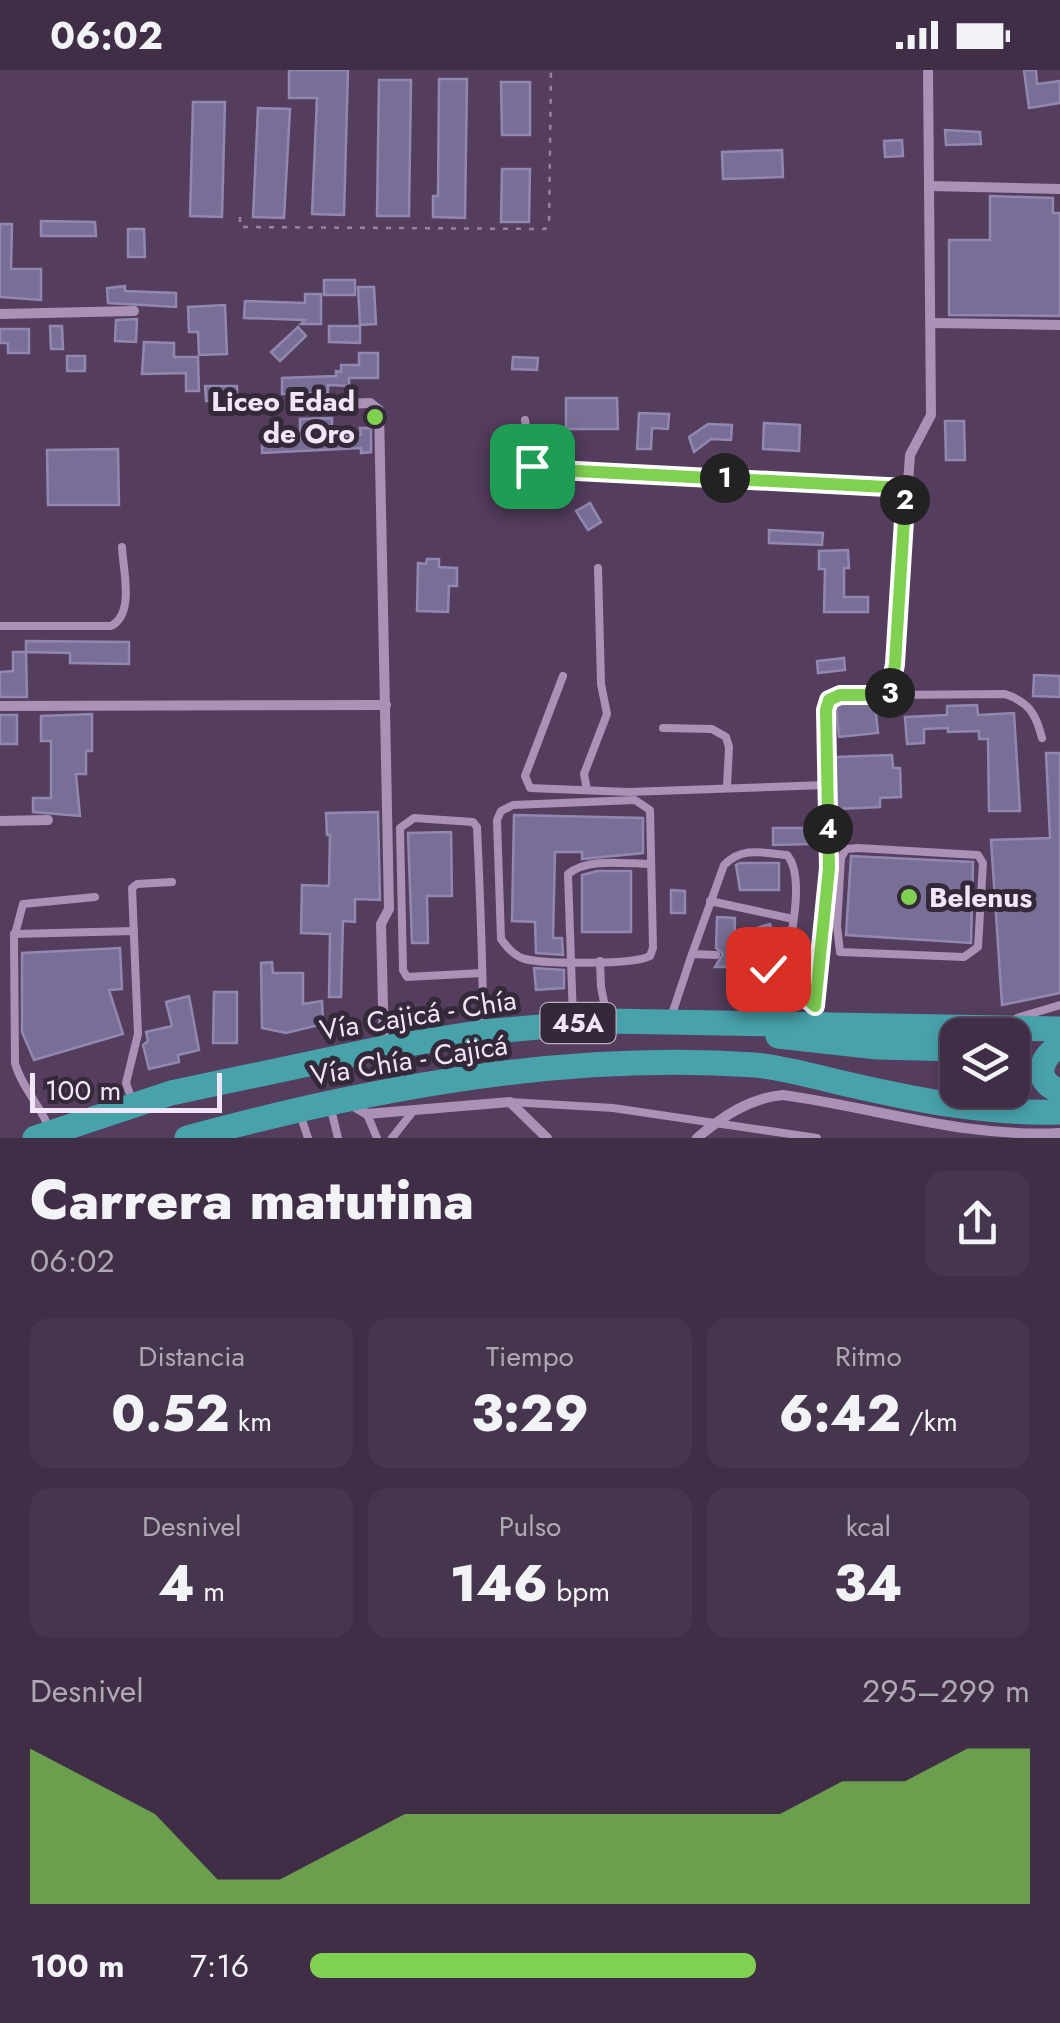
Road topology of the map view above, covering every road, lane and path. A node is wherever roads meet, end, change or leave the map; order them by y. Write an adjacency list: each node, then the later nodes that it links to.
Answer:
1 (551, 70): 7 (path)
2 (928, 70): 3 (street)
3 (930, 186): 4 (street); 10 (street)
4 (1060, 189)
5 (240, 216): 7 (path)
6 (360, 220): 7 (path)
7 (362, 228)
8 (134, 311): 9 (street)
9 (0, 314)
10 (931, 323): 11 (street); 14 (street)
11 (1060, 325)
12 (299, 406): 20 (street)
13 (525, 420): 14 (lane)
14 (906, 488): 19 (street)
15 (122, 546): 17 (lane)
16 (598, 568): 26 (lane)
17 (0, 626)
18 (563, 676): 26 (lane)
19 (889, 695): 23 (lane); 25 (street)
20 (386, 705): 21 (street); 57 (street)
21 (0, 706)
22 (662, 728): 24 (lane)
23 (1042, 738)
24 (727, 786): 25 (lane); 26 (lane)
25 (827, 786): 34 (street)
26 (587, 790)
27 (48, 820): 28 (street)
28 (0, 822)
29 (651, 864): 41 (lane); 41 (lane); 42 (lane)
30 (172, 882): 36 (lane)
31 (95, 896): 37 (lane)
32 (710, 901): 33 (lane); 33 (lane); 38 (lane)
33 (792, 920): 44 (lane)
34 (824, 920): 35 (lane); 46 (street)
35 (838, 920): 35 (lane)
36 (134, 931): 37 (lane); 64 (lane)
37 (14, 934): 70 (lane)
38 (692, 954): 39 (lane); 49 (lane)
39 (716, 955)
40 (734, 958): 44 (lane)
41 (571, 961): 42 (lane); 51 (lane)
42 (600, 962): 48 (lane)
43 (482, 974): 43 (lane); 55 (lane)
44 (784, 978): 46 (lane)
45 (1060, 1004): 47 (lane)
46 (815, 1015): 50 (highway, Vía Cajicá - Chía / 45A); 52 (highway, Vía Cajicá - Chía / 45A)
47 (1017, 1018)
48 (608, 1021): 49 (highway, Vía Cajicá - Chía / 45A); 51 (highway, Vía Cajicá - Chía / 45A)
49 (670, 1021): 50 (highway, Vía Cajicá - Chía / 45A)
50 (748, 1022): 58 (highway)
51 (573, 1024): 55 (highway, Vía Cajicá - Chía / 45A)
52 (940, 1024)
53 (1030, 1029): 54 (highway, Vía Cajicá - Chía / 45A)
54 (1060, 1029)
55 (483, 1032): 57 (highway, Vía Cajicá - Chía / 45A)
56 (1060, 1046): 61 (highway)
57 (384, 1048): 64 (highway, Vía Cajicá - Chía / 45A)
58 (940, 1049)
59 (844, 1084): 60 (highway); 62 (highway, Vía Chía - Cajicá / 45A); 67 (highway, Vía Chía - Cajicá / 45A)
60 (940, 1089)
61 (1060, 1091)
62 (337, 1100): 65 (highway, Vía Chía - Cajicá / 45A); 68 (street); 73 (lane)
63 (510, 1102): 66 (street); 76 (street); 78 (lane)
64 (134, 1104): 70 (highway, Vía Cajicá - Chía / 45A)
65 (299, 1109): 71 (highway, Vía Chía - Cajicá / 45A); 72 (lane)
66 (414, 1110): 68 (street); 75 (lane)
67 (1060, 1112)
68 (367, 1114): 74 (lane)
69 (1060, 1133): 77 (street)
70 (43, 1135)
71 (189, 1138)
72 (308, 1138)
73 (338, 1138)
74 (377, 1138)
75 (392, 1138)
76 (547, 1138)
77 (697, 1138)
78 (816, 1138)

